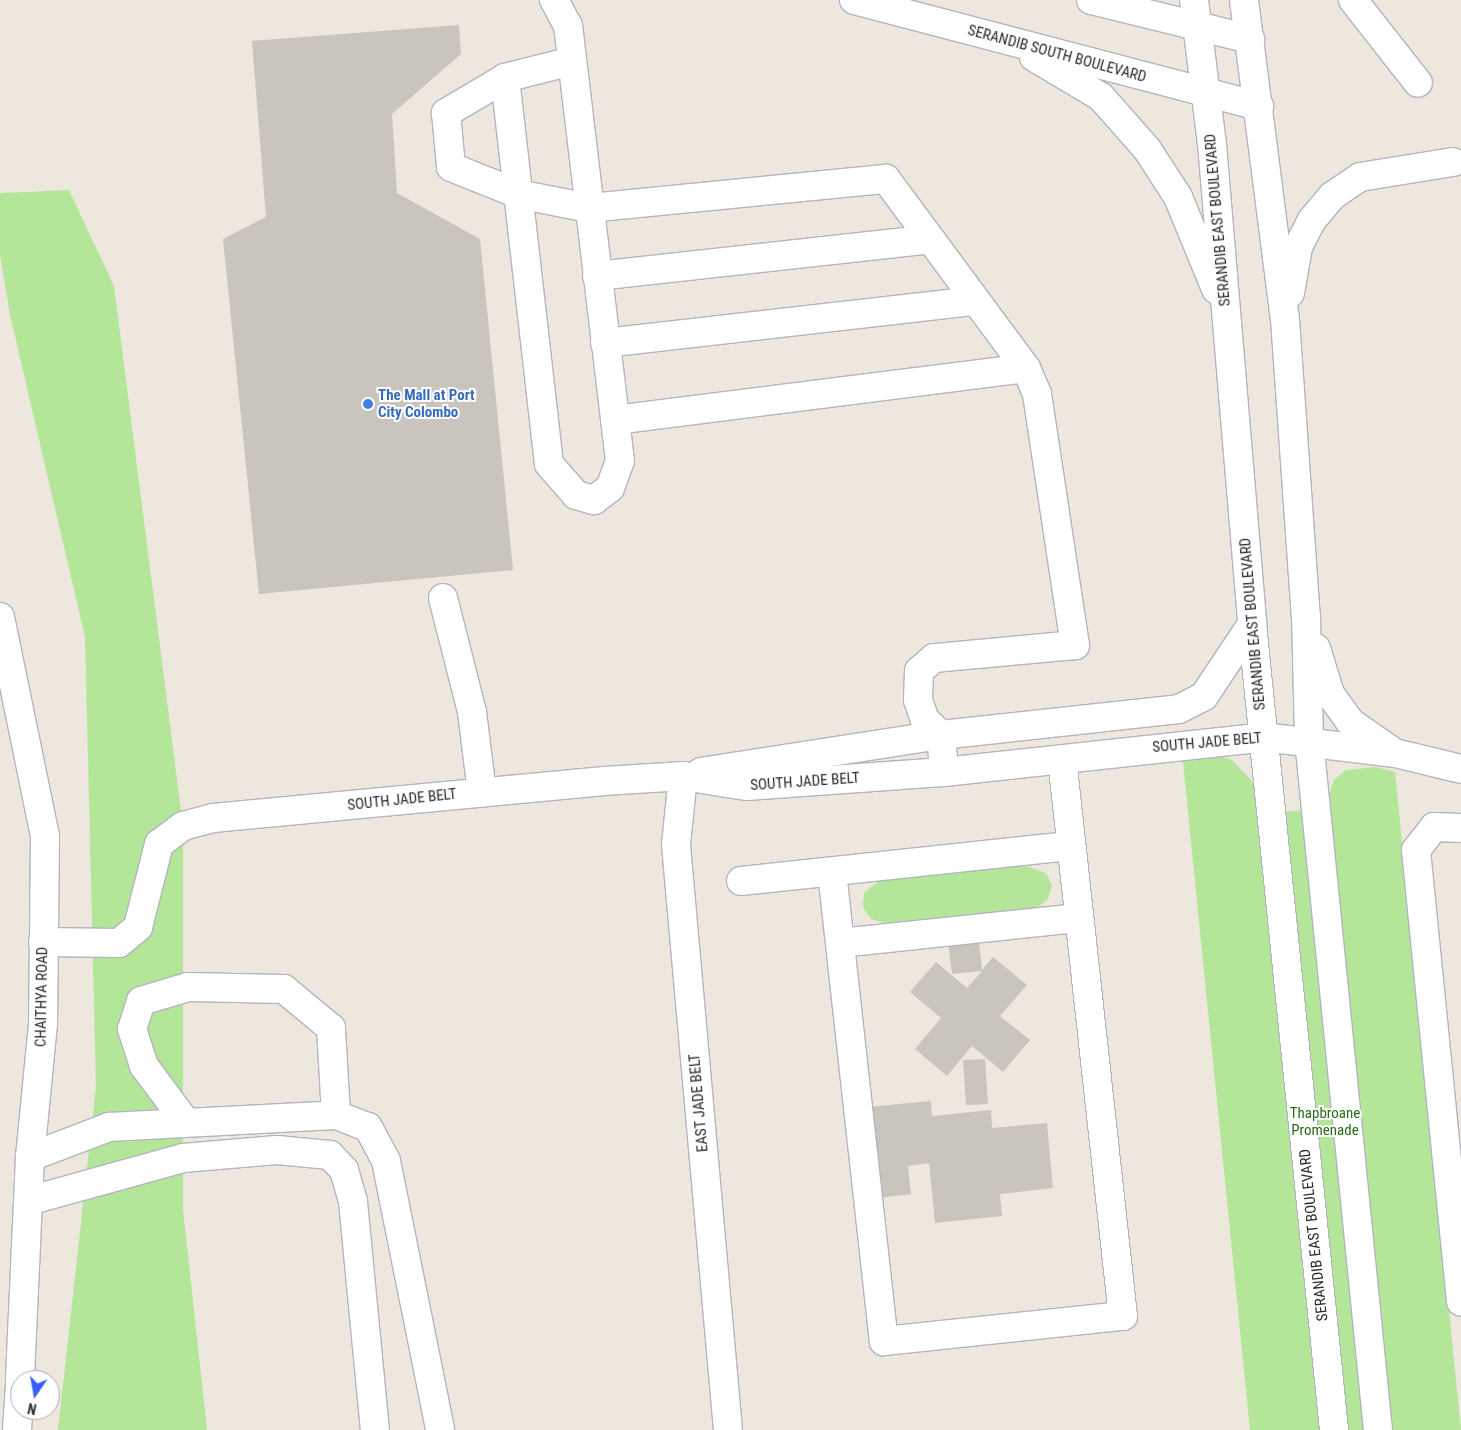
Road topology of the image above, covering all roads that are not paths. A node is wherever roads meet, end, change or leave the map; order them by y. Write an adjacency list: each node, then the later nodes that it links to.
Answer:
1 (554, 0): 8 (street)
2 (576, 0): 8 (street)
3 (854, 0): 10 (street, SERANDIB SOUTH BOULEVARD)
4 (1091, 0): 7 (street)
5 (1244, 0): 9 (street)
6 (1353, 0): 13 (street)
7 (1196, 13): 9 (street); 14 (street, SERANDIB EAST BOULEVARD)
8 (568, 26): 11 (street)
9 (1250, 39): 15 (street)
10 (1009, 42): 14 (street, SERANDIB SOUTH BOULEVARD); 22 (street)
11 (572, 61): 12 (street); 18 (street)
12 (505, 78): 17 (street); 17 (street)
13 (1418, 83)
14 (1204, 92): 15 (street, SERANDIB SOUTH BOULEVARD); 22 (street, SERANDIB EAST BOULEVARD)
15 (1259, 106): 23 (street)
16 (1453, 162): 23 (street)
17 (518, 194): 18 (street); 26 (street)
18 (589, 208): 19 (street); 20 (street)
19 (930, 239): 20 (street); 21 (street)
20 (597, 276): 24 (street)
21 (975, 302): 24 (street); 25 (street)
22 (1226, 311): 30 (street, SERANDIB EAST BOULEVARD)
23 (1285, 319): 28 (street)
24 (605, 343): 26 (street)
25 (1026, 368): 26 (street); 31 (street)
26 (615, 420)
27 (443, 598): 39 (street)
28 (1306, 616): 33 (street); 34 (street)
29 (0, 617): 45 (street, CHAITHYA ROAD)
30 (1252, 624): 31 (street); 32 (street, SERANDIB EAST BOULEVARD)
31 (941, 736): 37 (street); 38 (street)
32 (1264, 737): 33 (street, SOUTH JADE BELT); 35 (street, SOUTH JADE BELT); 56 (street, SERANDIB EAST BOULEVARD)
33 (1309, 740): 34 (street, SOUTH JADE BELT); 57 (street)
34 (1395, 753): 36 (street, SOUTH JADE BELT)
35 (1062, 759): 37 (street, SOUTH JADE BELT); 41 (street)
36 (1461, 769)
37 (944, 772): 38 (street, SOUTH JADE BELT)
38 (683, 776): 39 (street, SOUTH JADE BELT); 55 (street, EAST JADE BELT)
39 (482, 792): 45 (street, SOUTH JADE BELT)
40 (1461, 828): 51 (street)
41 (1071, 846): 42 (street); 44 (street)
42 (832, 872): 43 (street); 46 (street)
43 (741, 881)
44 (1079, 918): 46 (street); 46 (street)
45 (43, 942): 49 (street, CHAITHYA ROAD)
46 (840, 943)
47 (336, 1115): 48 (street); 48 (street); 54 (street)
48 (184, 1121): 49 (street)
49 (30, 1157): 50 (street, CHAITHYA ROAD)
50 (28, 1202): 52 (street, CHAITHYA ROAD); 53 (street)
51 (1461, 1302)
52 (21, 1370)
53 (375, 1430)
54 (440, 1430)
55 (728, 1430)
56 (1334, 1430)
57 (1378, 1430)

